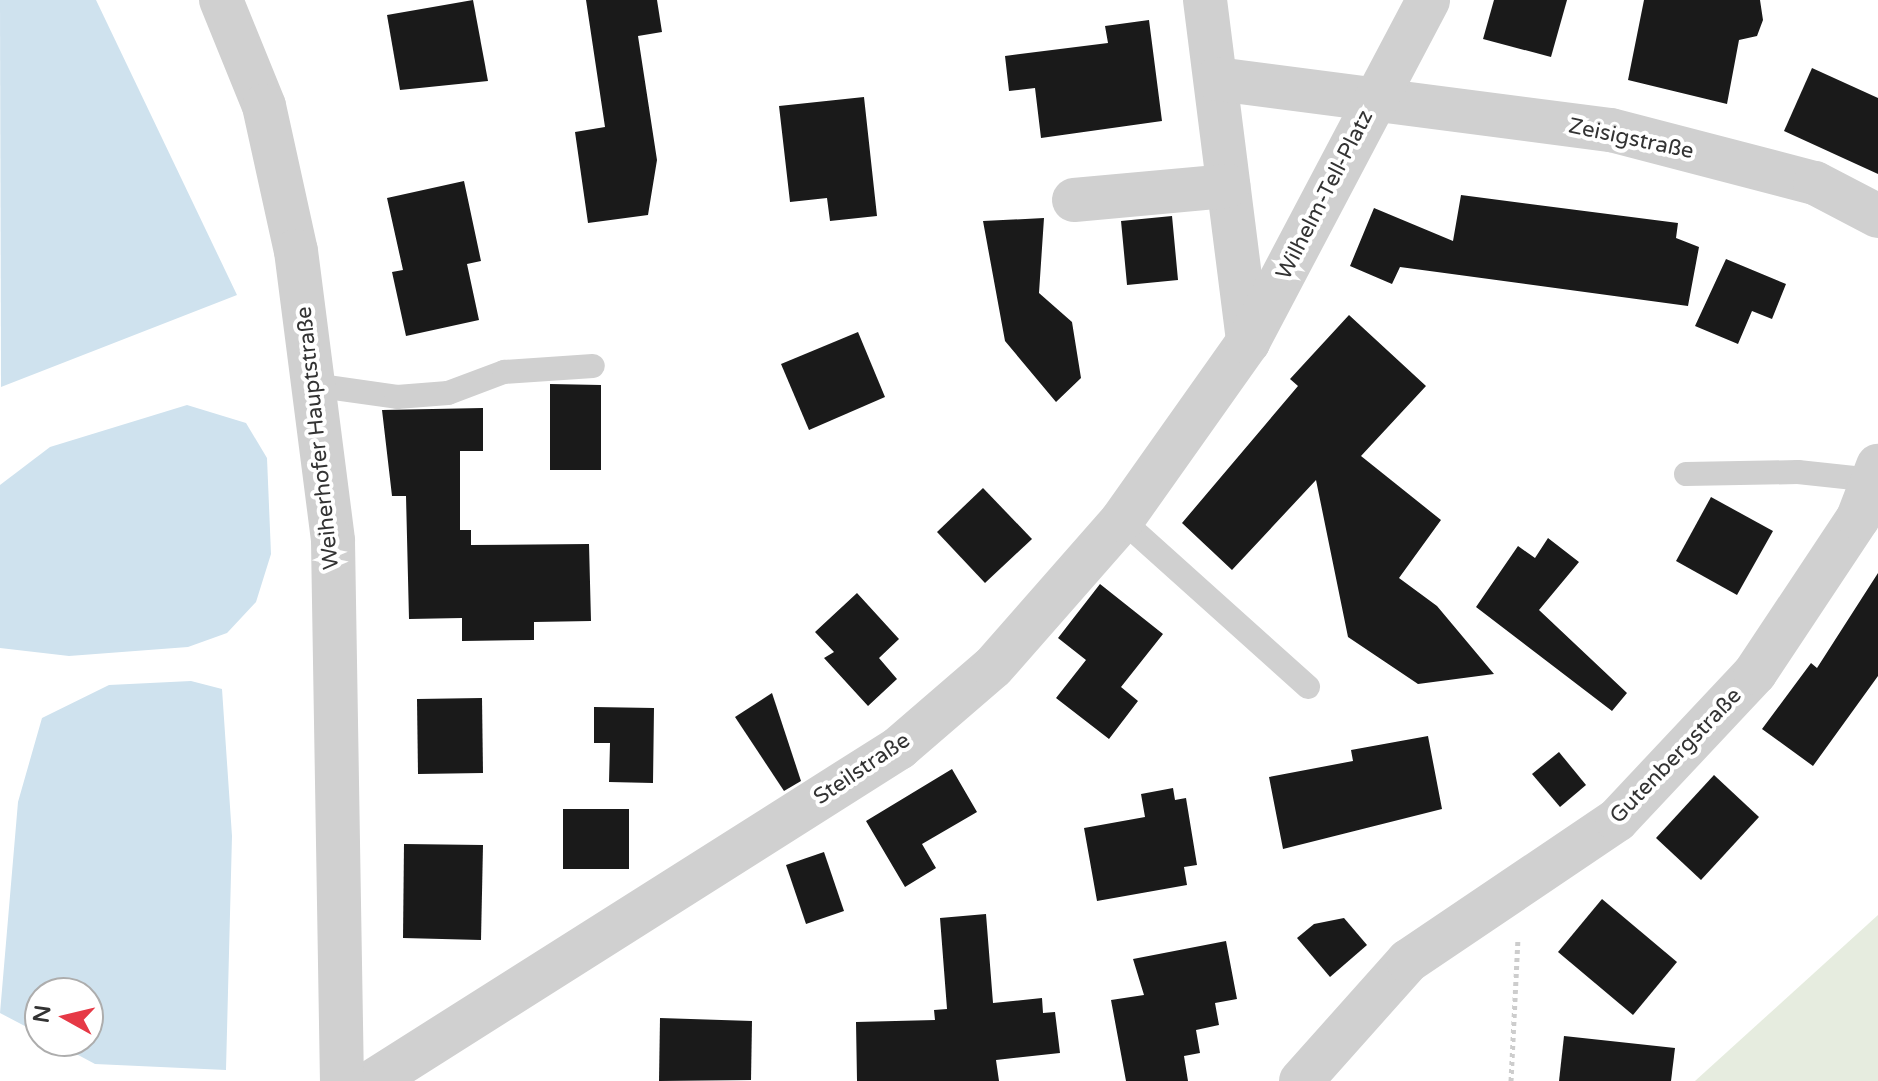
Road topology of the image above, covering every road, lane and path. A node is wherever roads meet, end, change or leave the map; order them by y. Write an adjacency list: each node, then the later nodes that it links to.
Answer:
1 (221, 0): 11 (street, Weiherhofer Hauptstraße)
2 (1205, 0): 4 (street)
3 (1428, 0): 5 (street)
4 (1217, 79): 5 (street, Wilhelm-Tell-Platz); 6 (street, Wilhelm-Tell-Platz)
5 (1373, 101): 8 (street, Zeisigstraße); 9 (street, Wilhelm-Tell-Platz)
6 (1228, 186): 7 (street); 9 (street, Wilhelm-Tell-Platz)
7 (1074, 200)
8 (1878, 216)
9 (1248, 342): 14 (street, Steilstraße)
10 (593, 366): 11 (lane)
11 (313, 385): 17 (street, Weiherhofer Hauptstraße)
12 (1686, 474): 13 (lane)
13 (1872, 497): 16 (street, Gutenbergstraße)
14 (1122, 520): 15 (lane); 18 (street, Steilstraße)
15 (1308, 687)
16 (1527, 886): 19 (street, Gutenbergstraße); 20 (path)
17 (342, 1081)
18 (373, 1081)
19 (1301, 1081)
20 (1511, 1081)

